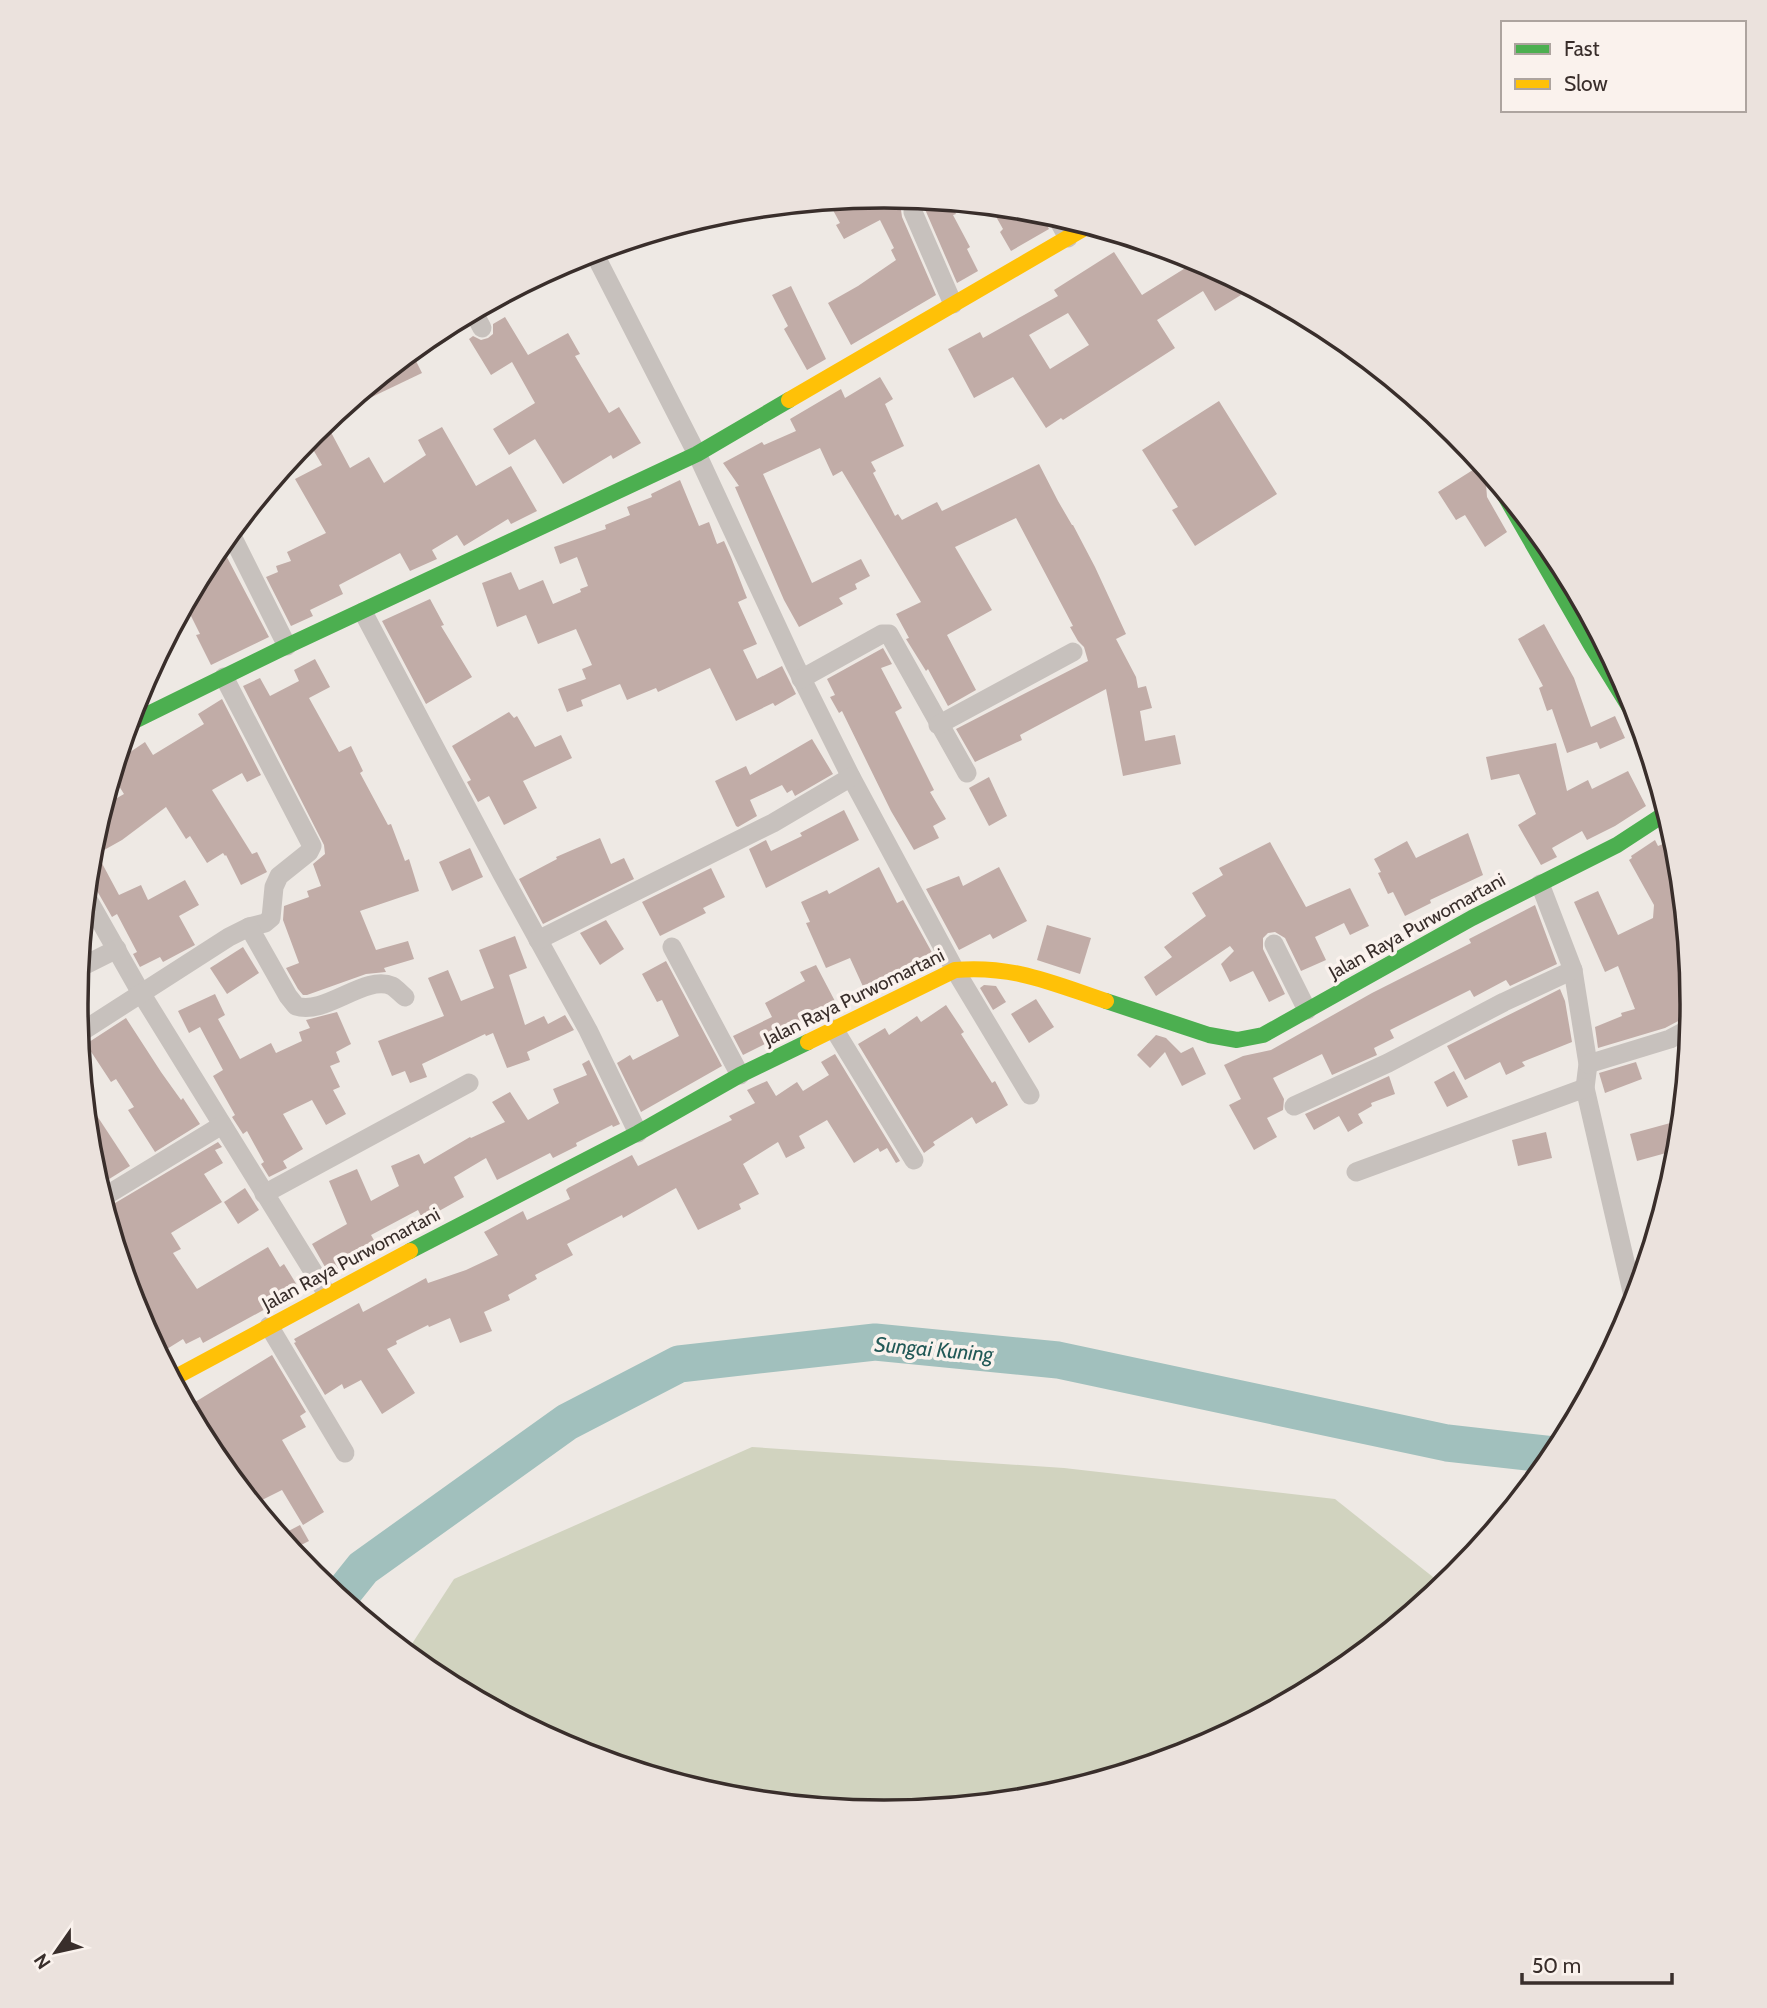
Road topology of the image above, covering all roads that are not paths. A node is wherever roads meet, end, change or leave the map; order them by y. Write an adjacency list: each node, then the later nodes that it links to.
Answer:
1 (913, 212): 6 (street)
2 (1063, 229): 4 (street)
3 (1078, 232): 4 (street)
4 (1068, 238): 6 (street)
5 (598, 261): 7 (street)
6 (953, 304): 7 (street)
7 (697, 454): 10 (street); 15 (street)
8 (235, 543): 11 (street)
9 (1534, 546): 13 (street)
10 (363, 612): 11 (street); 24 (street)
11 (287, 646): 14 (street)
12 (1073, 652): 17 (street)
13 (1601, 661)
14 (224, 677): 16 (street); 23 (street)
15 (801, 679): 17 (street); 19 (street)
16 (141, 718)
17 (938, 725): 18 (street)
18 (967, 773)
19 (851, 778): 24 (street); 29 (street)
20 (1657, 819): 21 (street, Jalan Raya Purwomartani)
21 (1540, 884): 30 (street); 33 (street, Jalan Raya Purwomartani)
22 (93, 908): 27 (street)
23 (249, 928): 31 (street); 32 (street)
24 (538, 940): 44 (street)
25 (1274, 944): 33 (street)
26 (672, 947): 38 (street)
27 (117, 949): 28 (street); 31 (street)
28 (89, 963)
29 (955, 970): 33 (street, Jalan Raya Purwomartani); 35 (street, Jalan Raya Purwomartani); 41 (street)
30 (1573, 970): 37 (street); 42 (street)
31 (141, 993): 34 (street); 43 (street)
32 (405, 997)
33 (1307, 1010)
34 (88, 1027)
35 (834, 1029): 38 (street, Jalan Raya Purwomartani); 45 (street)
36 (1679, 1034): 37 (street)
37 (1588, 1064): 40 (street)
38 (740, 1075): 44 (street, Jalan Raya Purwomartani)
39 (469, 1083): 48 (street)
40 (1585, 1088): 46 (street); 49 (street)
41 (1030, 1095)
42 (1294, 1106)
43 (222, 1125): 47 (street); 48 (street)
44 (638, 1133): 50 (street, Jalan Raya Purwomartani)
45 (914, 1160)
46 (1356, 1172)
47 (111, 1193)
48 (264, 1194): 50 (street)
49 (1629, 1281)
50 (327, 1293): 51 (street, Jalan Raya Purwomartani)
51 (269, 1326): 52 (street, Jalan Raya Purwomartani); 53 (street)
52 (180, 1375)
53 (345, 1453)

